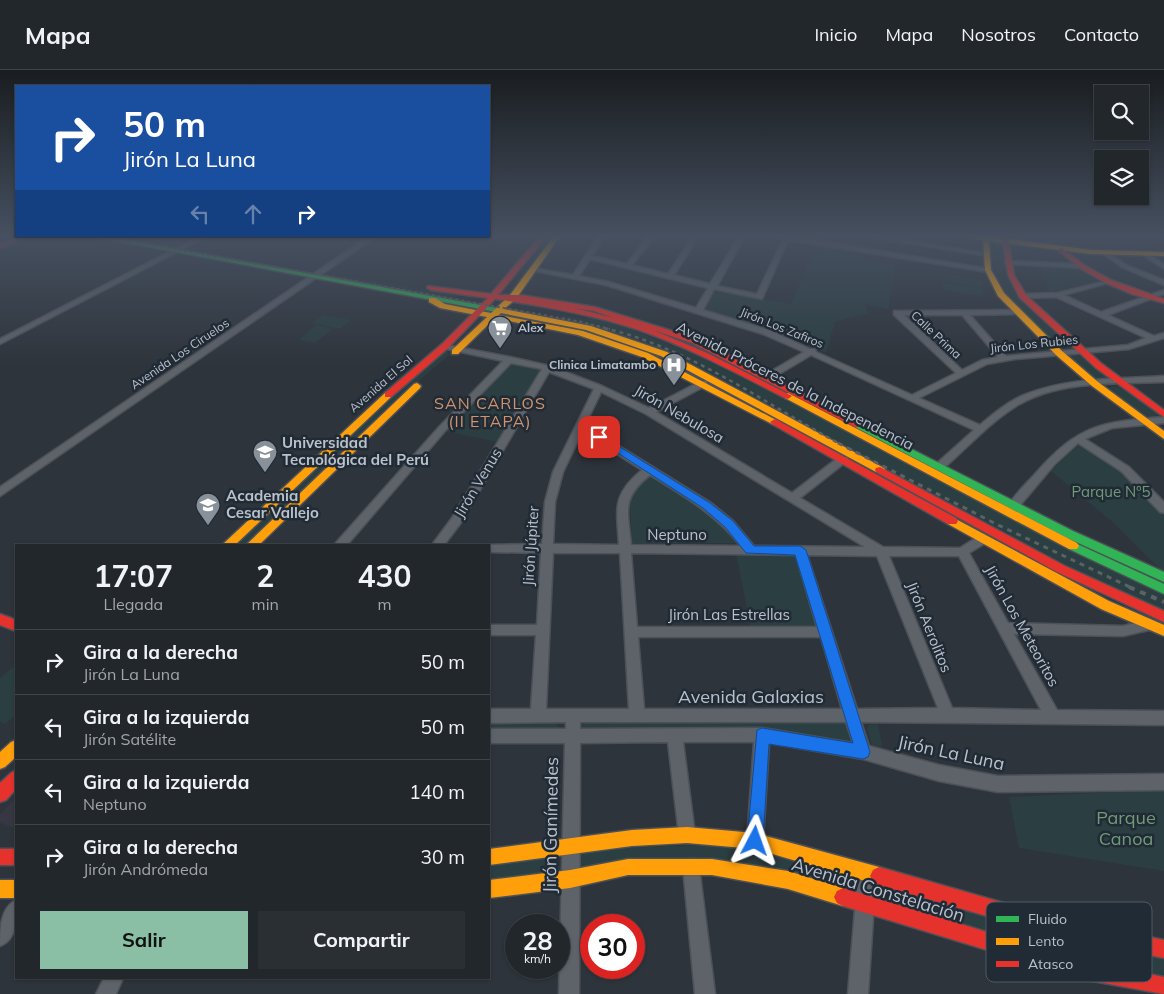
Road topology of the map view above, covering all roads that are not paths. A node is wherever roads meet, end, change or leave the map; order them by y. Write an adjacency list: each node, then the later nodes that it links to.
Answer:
1 (122, 279): 30 (street)
2 (312, 279): 58 (street, Avenida Los Ciruelos)
3 (341, 279): 23 (main road)
4 (356, 279): 19 (main road, Avenida Próceres de la Independencia)
5 (508, 279): 19 (main road, Avenida El Sol)
6 (526, 279): 20 (main road, Avenida El Sol)
7 (587, 279): 22 (street, Jirón Los Zafiros)
8 (685, 279): 16 (street)
9 (717, 279): 16 (street)
10 (767, 279): 16 (street)
11 (992, 279): 25 (main road)
12 (1012, 279): 18 (main road)
13 (1105, 279): 15 (main road)
14 (1113, 279): 21 (main road)
15 (1109, 281): 17 (street); 21 (main road)
16 (712, 287): 22 (street)
17 (1057, 295): 18 (street); 27 (street)
18 (1023, 296): 33 (main road)
19 (492, 298): 20 (main road, Avenida Próceres de la Independencia); 23 (main road, Avenida El Sol)
20 (510, 298): 26 (main road, Avenida El Sol); 40 (main road, Avenida Próceres de la Independencia); 75 (main road, Avenida Próceres de la Independencia)
21 (1158, 298): 27 (street)
22 (699, 310): 34 (street, Jirón Los Zafiros)
23 (480, 311): 26 (main road); 31 (main road, Avenida El Sol)
24 (964, 312): 25 (street); 36 (street); 39 (street, Calle Prima)
25 (1018, 312): 35 (main road)
26 (495, 314): 32 (main road, Avenida El Sol); 43 (main road); 76 (main road, Avenida Próceres de la Independencia)
27 (1101, 315): 29 (street)
28 (1164, 335): 29 (street, Jirón Los Rubies)
29 (1154, 339): 33 (street, Jirón Los Rubies)
30 (0, 342)
31 (445, 346): 32 (street, Jirón Nebulosa); 63 (main road, Avenida El Sol)
32 (458, 349): 37 (street, Jirón Nebulosa); 64 (main road, Avenida El Sol)
33 (1082, 351): 35 (street, Jirón Los Rubies); 42 (main road)
34 (812, 352): 40 (street); 46 (street, Jirón Los Zafiros)
35 (1059, 353): 36 (street, Jirón Los Rubies); 44 (main road)
36 (1003, 358): 39 (street, Jirón Los Rubies)
37 (510, 359): 38 (street, Jirón Nebulosa); 65 (street)
38 (547, 368): 45 (street, Jirón Nebulosa); 66 (street, Jirón Venus)
39 (960, 373): 46 (street, Jirón Los Rubies)
40 (766, 378): 56 (main road, Avenida Próceres de la Independencia)
41 (1164, 379): 42 (street)
42 (1119, 382): 44 (street); 48 (main road)
43 (704, 383): 47 (street); 55 (main road)
44 (1095, 384): 50 (main road); 52 (street)
45 (599, 388): 47 (street, Jirón Nebulosa); 51 (street, Jirón Júpiter)
46 (913, 398): 52 (street, Jirón Los Zafiros)
47 (649, 412): 59 (street, Jirón Nebulosa)
48 (1164, 414)
49 (1164, 420): 50 (street)
50 (1145, 422): 53 (main road); 54 (street)
51 (580, 426): 57 (street); 68 (street, Jirón Júpiter)
52 (982, 430): 56 (street)
53 (1164, 436)
54 (1078, 439): 60 (street); 61 (street)
55 (843, 459): 59 (street); 62 (main road)
56 (940, 466): 60 (main road, Avenida Próceres de la Independencia)
57 (650, 469): 69 (street); 70 (street)
58 (0, 492)
59 (792, 499): 72 (street, Jirón Nebulosa)
60 (1013, 506): 74 (main road, Avenida Próceres de la Independencia)
61 (1164, 509)
62 (983, 539): 73 (street); 78 (main road)
63 (229, 544)
64 (253, 544)
65 (341, 544)
66 (439, 544)
67 (490, 548): 68 (street, Neptuno)
68 (546, 549): 69 (street, Neptuno); 82 (street, Jirón Júpiter)
69 (625, 549): 70 (street, Neptuno); 83 (street)
70 (751, 550): 71 (street, Neptuno)
71 (800, 550): 72 (street, Neptuno); 84 (street)
72 (880, 551): 73 (street, Neptuno); 87 (street, Jirón Aerolitos)
73 (962, 552): 80 (street, Jirón Los Meteoritos)
74 (1164, 577)
75 (1164, 590)
76 (1164, 617)
77 (0, 619): 79 (main road)
78 (1148, 625): 80 (street); 85 (main road)
79 (15, 626)
80 (1004, 628): 92 (street, Jirón Los Meteoritos)
81 (490, 630): 82 (street)
82 (542, 630): 89 (street, Jirón Júpiter)
83 (633, 632): 84 (street, Jirón Las Estrellas); 91 (street)
84 (825, 632): 86 (street)
85 (1164, 632)
86 (852, 715): 87 (street, Avenida Galaxias); 91 (street, Avenida Galaxias); 99 (street)
87 (948, 715): 92 (street, Avenida Galaxias)
88 (490, 716): 89 (street, Avenida Galaxias)
89 (538, 716): 90 (street, Avenida Galaxias)
90 (573, 716): 91 (street, Avenida Galaxias); 96 (street, Jirón Ganímedes)
91 (637, 716)
92 (1053, 717): 93 (street, Avenida Galaxias)
93 (1164, 718)
94 (762, 735): 97 (street); 99 (street, Jirón La Luna); 105 (street)
95 (490, 736): 96 (street)
96 (572, 736): 97 (street); 106 (street, Jirón Ganímedes)
97 (675, 736): 104 (street)
98 (15, 748): 100 (main road)
99 (863, 752): 102 (street, Jirón La Luna)
100 (0, 762)
101 (15, 779): 103 (main road)
102 (1164, 782)
103 (0, 794)
104 (687, 835): 105 (main road, Avenida Constelación); 106 (main road, Avenida Constelación)
105 (755, 841): 111 (main road, Avenida Constelación)
106 (570, 847): 109 (main road, Avenida Constelación); 112 (street, Jirón Ganímedes)
107 (0, 857): 108 (main road)
108 (15, 857)
109 (490, 857)
110 (691, 867): 112 (main road, Avenida Constelación); 116 (main road, Avenida Constelación); 126 (street)
111 (867, 873): 116 (street); 117 (main road, Avenida Constelación)
112 (570, 879): 115 (main road, Avenida Constelación); 125 (street, Jirón Ganímedes)
113 (0, 889): 114 (main road)
114 (15, 889)
115 (490, 889)
116 (863, 903): 120 (main road, Avenida Constelación); 127 (street)
117 (986, 906)
118 (15, 911): 119 (street)
119 (0, 937)
120 (986, 941)
121 (114, 979): 124 (street)
122 (1144, 982): 123 (main road, Avenida Constelación)
123 (1164, 986)
124 (106, 994)
125 (568, 994)
126 (705, 994)
127 (858, 994)

